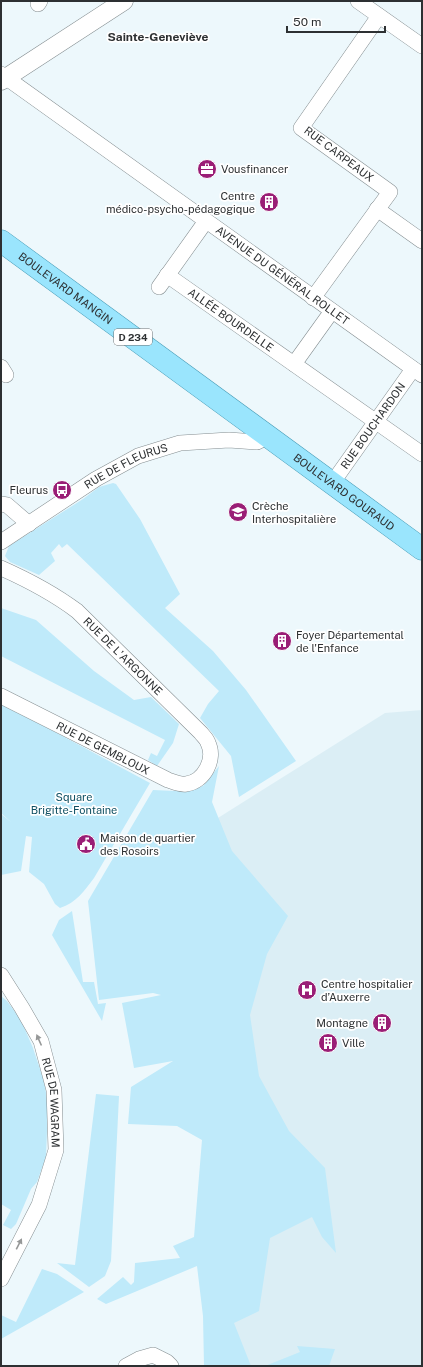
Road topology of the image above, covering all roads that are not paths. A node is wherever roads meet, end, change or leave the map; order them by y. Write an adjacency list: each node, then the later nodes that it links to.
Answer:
1 (124, 1): 5 (street)
2 (358, 1): 3 (street)
3 (379, 16): 4 (street); 6 (street, RUE CARPEAUX)
4 (422, 46)
5 (3, 78): 7 (street, AVENUE DU GÉNÉRAL ROLLET)
6 (377, 209): 9 (street); 10 (street, RUE CARPEAUX)
7 (206, 221): 10 (street, AVENUE DU GÉNÉRAL ROLLET); 12 (street, ALLÉE BOURDELLE)
8 (1, 241): 15 (main road, BOULEVARD MANGIN / D 234)
9 (422, 241)
10 (313, 298): 11 (street, AVENUE DU GÉNÉRAL ROLLET)
11 (332, 311): 12 (street); 13 (street, AVENUE DU GÉNÉRAL ROLLET)
12 (294, 364): 14 (street, ALLÉE BOURDELLE)
13 (417, 372): 14 (street, RUE BOUCHARDON)
14 (375, 421): 16 (street, ALLÉE BOURDELLE); 17 (street, RUE BOUCHARDON)
15 (266, 434): 17 (main road, BOULEVARD GOURAUD / D 234); 19 (street, RUE DE FLEURUS)
16 (422, 454)
17 (333, 482): 21 (main road, BOULEVARD GOURAUD / D 234)
18 (1, 504): 19 (street)
19 (30, 524): 20 (street, RUE DE FLEURUS)
20 (1, 542)
21 (422, 549)
22 (1, 568): 24 (street, RUE DE L'ARGONNE)
23 (1, 696): 24 (street, RUE DE GEMBLOUX)
24 (205, 772)
25 (1, 975): 26 (street, RUE DE WAGRAM, one-way to 25)
26 (6, 1259): 27 (street, RUE DE WAGRAM)
27 (1, 1279)
28 (126, 1366): 29 (street)
29 (172, 1366)

